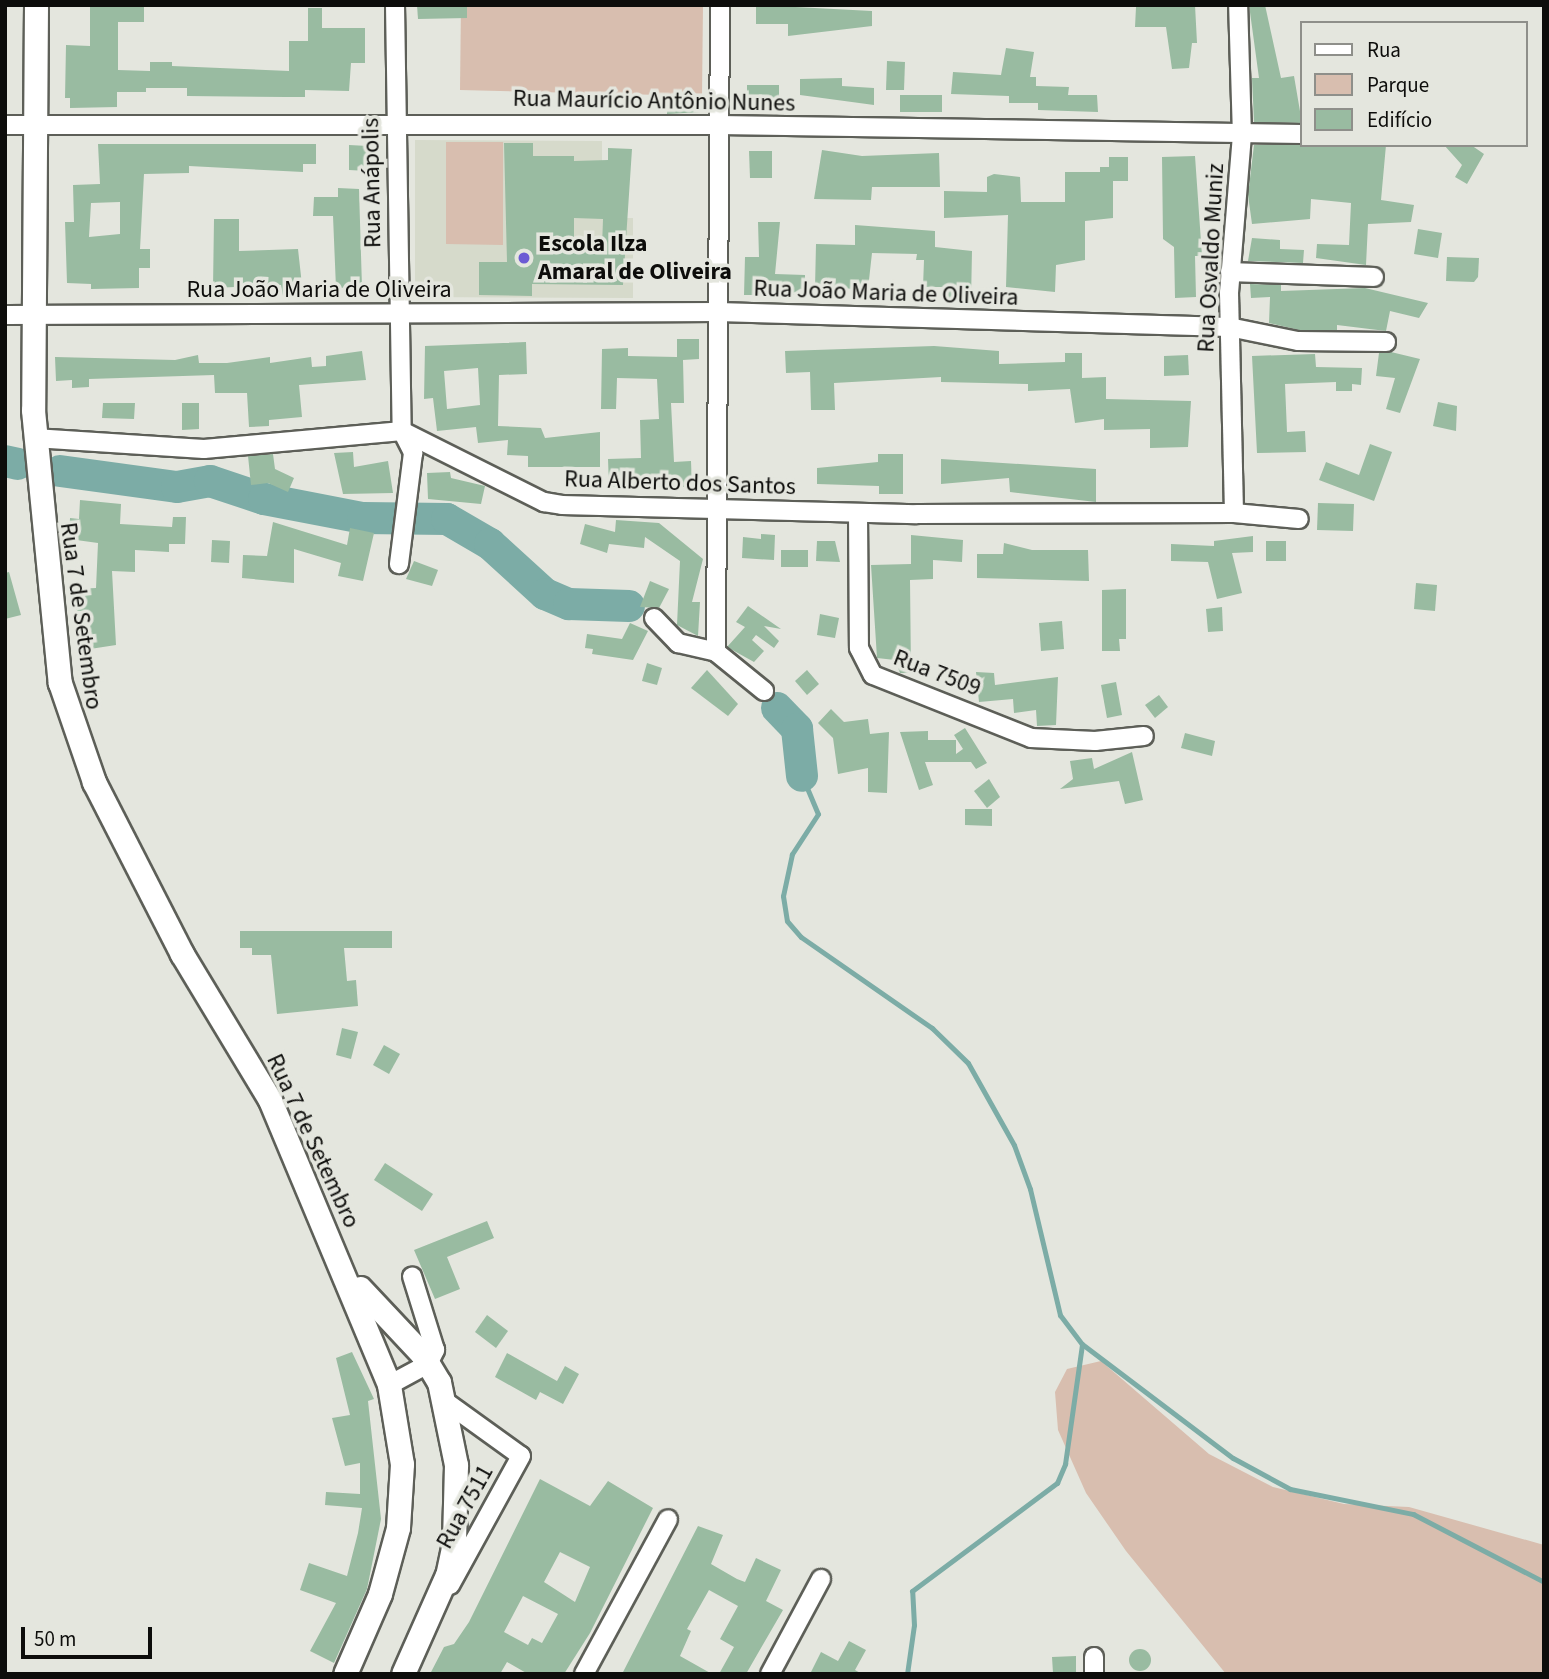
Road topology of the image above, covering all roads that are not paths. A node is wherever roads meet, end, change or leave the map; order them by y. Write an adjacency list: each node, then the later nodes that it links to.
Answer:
1 (36, 5): 8 (street, Rua 7 de Setembro)
2 (395, 5): 5 (street, Rua Anápolis)
3 (720, 5): 7 (street)
4 (1238, 5): 10 (street, Rua Osvaldo Muniz)
5 (395, 123): 7 (street, Rua Maurício Antônio Nunes); 8 (street, Rua Maurício Antônio Nunes); 14 (street, Rua Anápolis)
6 (5, 125): 8 (street, Rua Maurício Antônio Nunes)
7 (719, 125): 10 (street, Rua Maurício Antônio Nunes); 13 (street)
8 (34, 126): 16 (street, Rua 7 de Setembro)
9 (1300, 134): 10 (street, Rua Maurício Antônio Nunes)
10 (1242, 136): 11 (street, Rua Osvaldo Muniz)
11 (1230, 272): 12 (street); 17 (street, Rua Osvaldo Muniz)
12 (1374, 277)
13 (718, 312): 14 (street, Rua João Maria de Oliveira); 17 (street, Rua João Maria de Oliveira); 21 (street)
14 (399, 314): 16 (street, Rua João Maria de Oliveira); 19 (street, Rua Anápolis)
15 (5, 315): 16 (street, Rua João Maria de Oliveira)
16 (32, 315): 20 (street, Rua 7 de Setembro)
17 (1229, 327): 18 (street, Rua João Maria de Oliveira); 23 (street, Rua Osvaldo Muniz)
18 (1387, 342)
19 (401, 431): 20 (street); 21 (street, Rua Alberto dos Santos); 25 (street, Rua Anápolis)
20 (34, 438): 30 (street, Rua 7 de Setembro)
21 (717, 508): 22 (street, Rua Alberto dos Santos); 27 (street)
22 (858, 513): 23 (street, Rua Alberto dos Santos); 29 (street, Rua 7509)
23 (1234, 513): 24 (street, Rua Alberto dos Santos)
24 (1299, 519)
25 (399, 564)
26 (654, 618): 27 (street)
27 (716, 652): 28 (street)
28 (764, 691)
29 (1144, 736)
30 (337, 1253): 32 (street); 33 (street)
31 (412, 1276): 32 (street)
32 (428, 1364): 33 (street); 34 (street)
33 (389, 1385): 38 (street)
34 (446, 1402): 37 (street); 37 (street, Rua 7511)
35 (668, 1520): 40 (street)
36 (821, 1578): 41 (street)
37 (428, 1625): 39 (street)
38 (345, 1674)
39 (403, 1674)
40 (584, 1674)
41 (770, 1674)

